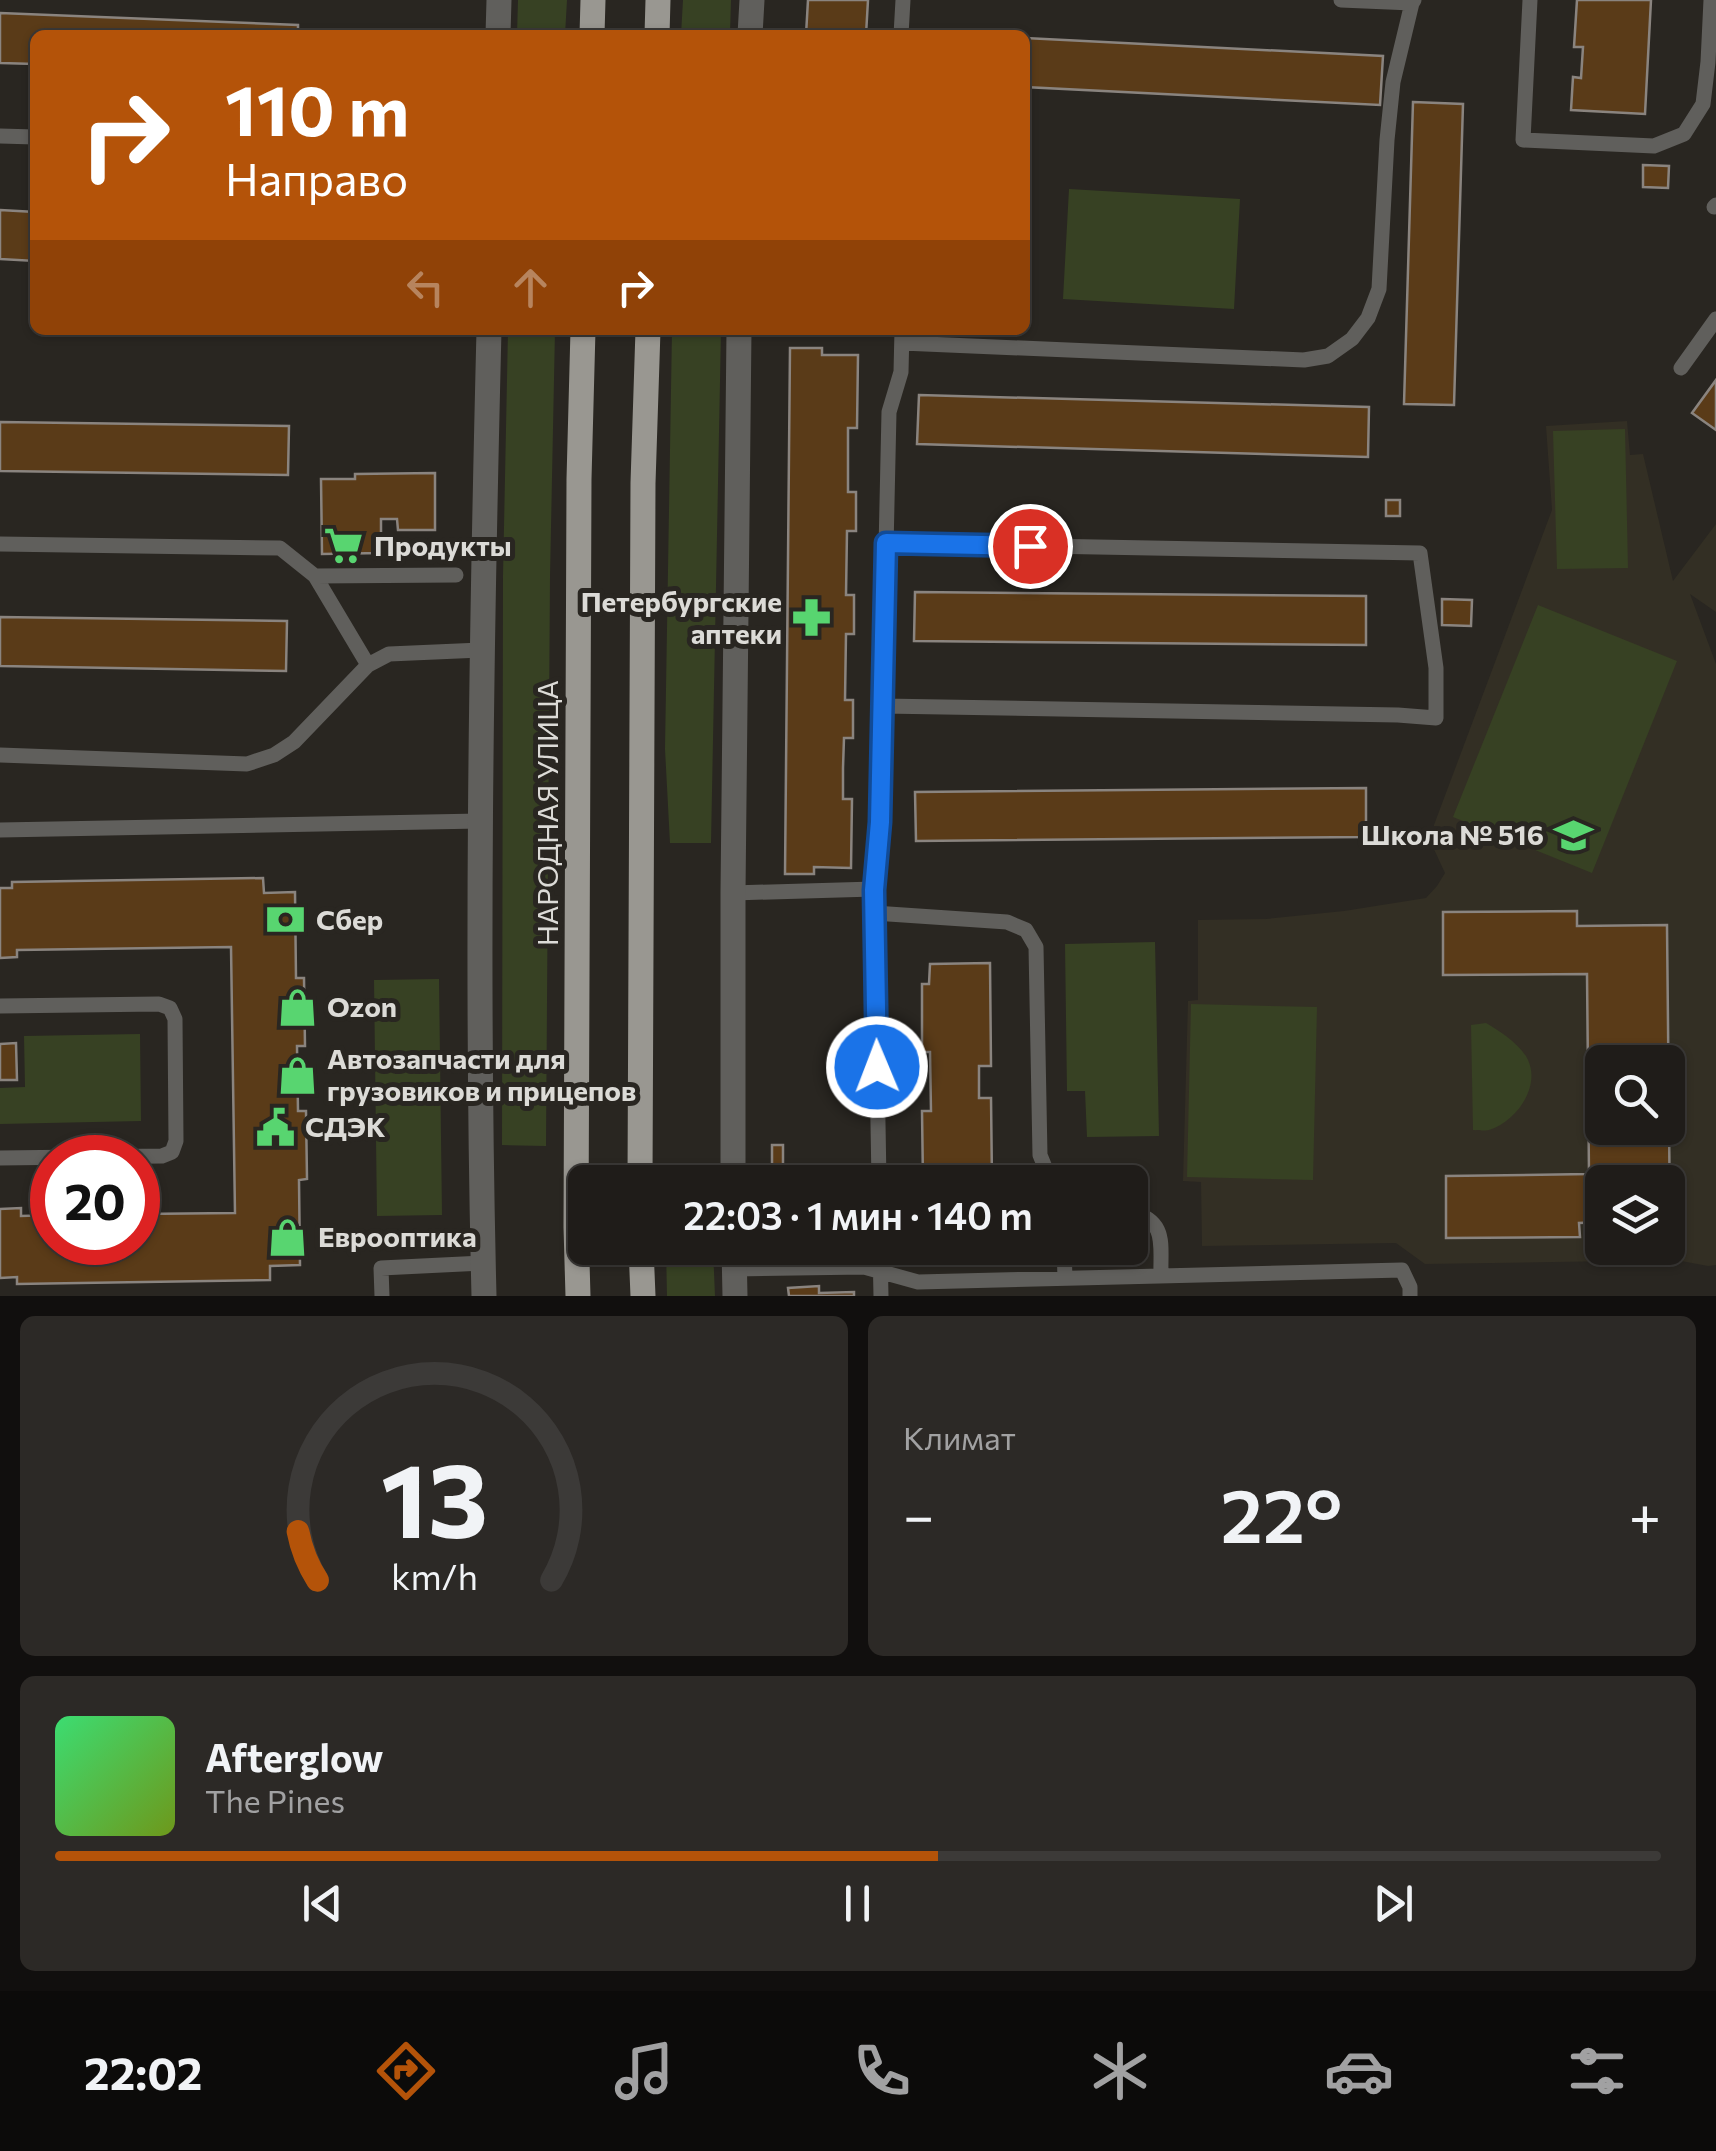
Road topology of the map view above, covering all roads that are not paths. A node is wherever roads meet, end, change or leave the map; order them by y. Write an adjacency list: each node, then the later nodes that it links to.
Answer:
1 (499, 0): 10 (street)
2 (593, 0): 11 (main road)
3 (658, 0): 12 (main road)
4 (752, 0): 13 (street)
5 (903, 0): 14 (lane)
6 (1341, 0): 9 (lane)
7 (1530, 0): 15 (lane)
8 (1712, 0): 15 (lane)
9 (1413, 2): 23 (lane)
10 (498, 30)
11 (592, 30)
12 (657, 30)
13 (750, 30)
14 (902, 30)
15 (1713, 64)
16 (0, 136): 17 (lane)
17 (30, 137)
18 (1716, 320): 24 (lane)
19 (488, 335): 29 (street)
20 (583, 335): 56 (main road, НАРОДНАЯ УЛИЦА)
21 (648, 335): 40 (main road)
22 (739, 335): 36 (street)
23 (902, 336): 25 (lane)
24 (1681, 368)
25 (886, 543): 31 (lane); 31 (lane)
26 (0, 544): 28 (lane)
27 (456, 575): 28 (lane)
28 (316, 576): 30 (lane)
29 (481, 650): 30 (lane); 33 (street)
30 (368, 665): 32 (lane)
31 (883, 706): 35 (lane)
32 (0, 755)
33 (480, 821): 34 (lane); 45 (street)
34 (0, 830)
35 (874, 890): 36 (lane); 37 (lane)
36 (733, 893): 41 (street)
37 (874, 914): 42 (lane); 43 (lane)
38 (0, 1006): 39 (lane)
39 (0, 1158)
40 (640, 1165)
41 (733, 1165)
42 (879, 1165)
43 (1044, 1165)
44 (1148, 1219): 52 (lane)
45 (483, 1263): 54 (lane); 55 (street)
46 (642, 1265): 57 (main road)
47 (734, 1265): 58 (street)
48 (835, 1265): 51 (lane)
49 (880, 1265): 51 (lane)
50 (1065, 1265): 53 (lane)
51 (880, 1272): 53 (lane); 59 (lane)
52 (1161, 1276): 53 (lane); 60 (lane)
53 (1065, 1278)
54 (382, 1296)
55 (484, 1296)
56 (578, 1296)
57 (643, 1296)
58 (735, 1296)
59 (881, 1296)
60 (1410, 1296)

